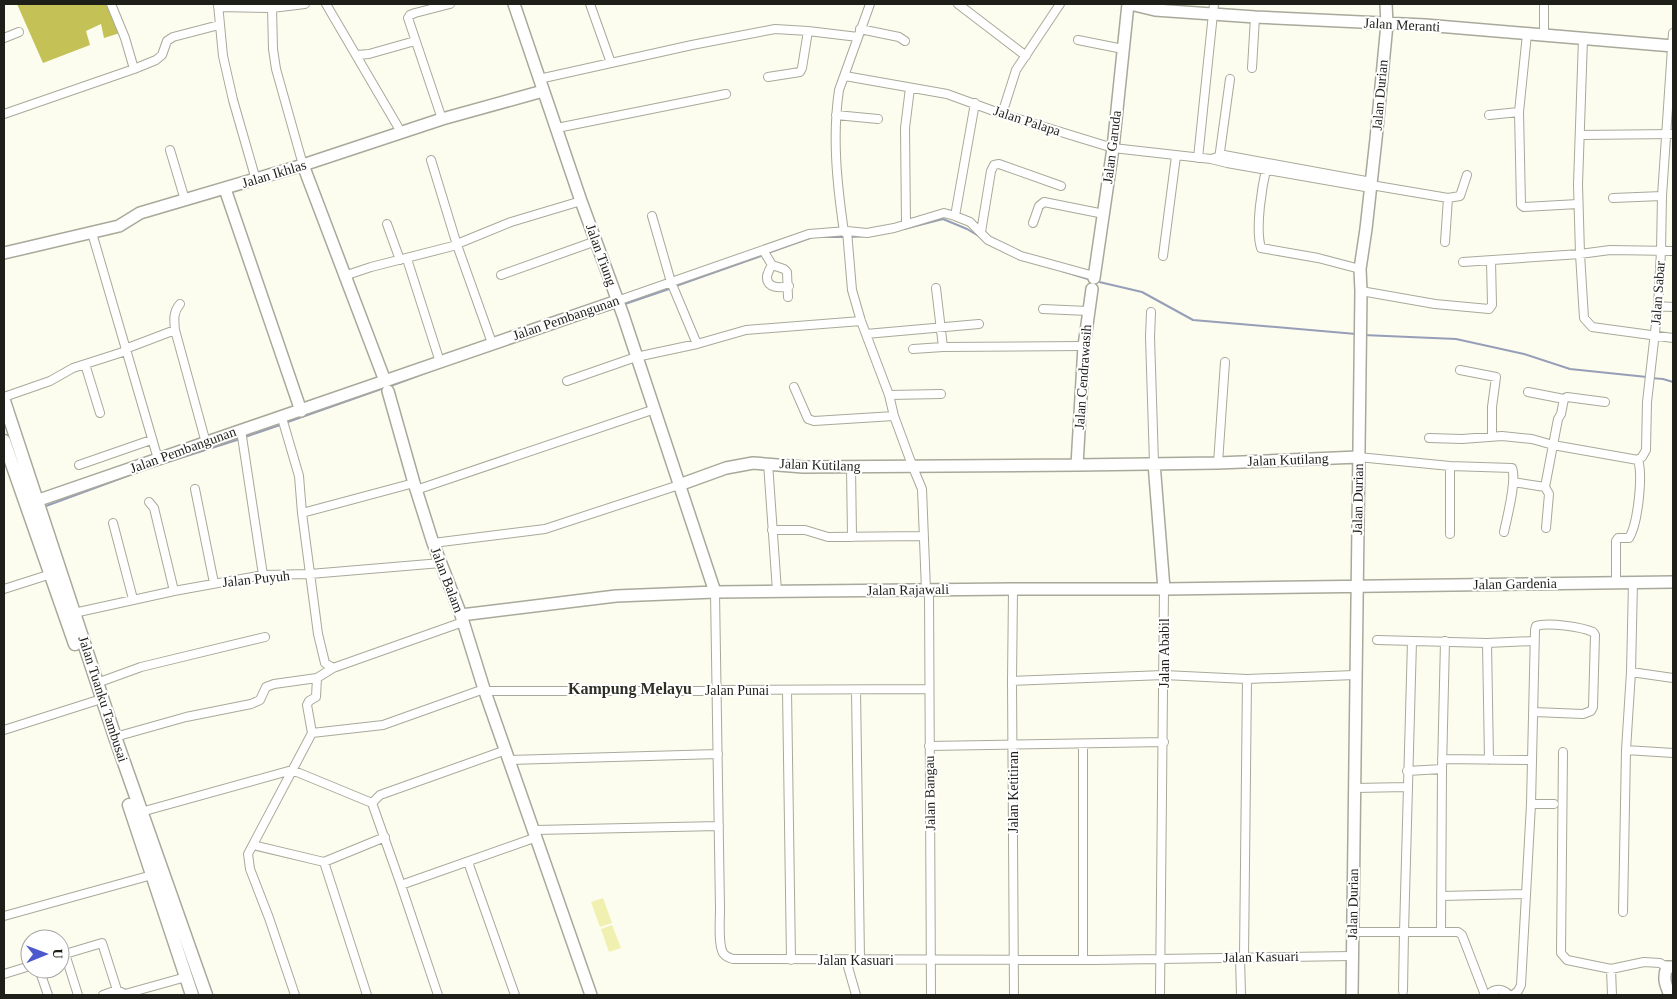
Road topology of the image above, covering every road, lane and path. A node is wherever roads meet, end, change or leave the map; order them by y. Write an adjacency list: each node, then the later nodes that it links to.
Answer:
1 (111, 4): 36 (street)
2 (304, 4): 14 (street)
3 (326, 4): 32 (street)
4 (450, 4): 28 (street)
5 (514, 4): 39 (street, Jalan Tiung)
6 (590, 4): 34 (street)
7 (870, 4): 21 (street, Jalan Bangau)
8 (958, 4): 33 (street)
9 (1060, 4): 33 (street)
10 (1129, 4): 15 (street, Jalan Meranti); 31 (street, Jalan Garuda)
11 (1386, 4): 17 (street, Jalan Durian)
12 (1544, 4): 24 (street)
13 (218, 5): 14 (street); 18 (street)
14 (272, 8): 62 (street)
15 (1213, 9): 16 (street, Jalan Meranti); 59 (street)
16 (1256, 17): 17 (street, Jalan Meranti); 35 (street)
17 (1387, 24): 23 (street, Jalan Meranti); 66 (street, Jalan Durian)
18 (219, 25): 36 (street); 65 (street)
19 (808, 30): 21 (street); 34 (street); 38 (street)
20 (19, 32): 25 (street)
21 (859, 33): 29 (street); 37 (street, Jalan Bangau)
22 (1673, 33): 30 (street, Jalan Sabar)
23 (1527, 34): 24 (street, Jalan Meranti); 45 (street)
24 (1544, 35): 26 (street, Jalan Meranti)
25 (4, 38)
26 (1583, 39): 30 (street, Jalan Meranti); 55 (street)
27 (1078, 40): 31 (street)
28 (415, 41): 32 (street); 50 (street)
29 (905, 41)
30 (1673, 46): 54 (street, Jalan Sabar)
31 (1123, 49): 56 (street, Jalan Garuda)
32 (357, 55): 53 (street)
33 (1026, 56): 47 (street)
34 (611, 63): 39 (street)
35 (1252, 68)
36 (134, 69): 46 (street)
37 (845, 76): 41 (street, Jalan Palapa); 48 (street, Jalan Bangau)
38 (768, 77)
39 (539, 79): 42 (street, Jalan Tiung)
40 (1230, 79): 60 (street)
41 (910, 88): 44 (street, Jalan Palapa); 80 (street)
42 (543, 91): 50 (street, Jalan Ikhlas); 52 (street, Jalan Tiung)
43 (726, 94): 52 (street)
44 (975, 103): 47 (street, Jalan Palapa); 77 (street)
45 (1519, 112): 49 (street); 74 (street)
46 (4, 114)
47 (1002, 114): 56 (street, Jalan Palapa)
48 (836, 115): 51 (street); 81 (street, Jalan Bangau)
49 (1489, 115)
50 (442, 119): 53 (street, Jalan Ikhlas)
51 (878, 120)
52 (557, 128): 73 (street, Jalan Tiung)
53 (401, 132): 62 (street, Jalan Ikhlas)
54 (1670, 134): 55 (street); 69 (street, Jalan Sabar)
55 (1580, 135): 74 (street)
56 (1113, 148): 58 (street, Jalan Palapa); 75 (street, Jalan Garuda)
57 (170, 150): 72 (street)
58 (1176, 156): 59 (street, Jalan Palapa); 91 (street)
59 (1198, 158): 60 (street, Jalan Palapa)
60 (1216, 158): 63 (street, Jalan Palapa)
61 (431, 160): 86 (street)
62 (303, 165): 65 (street, Jalan Ikhlas); 98 (street, Jalan Balam)
63 (1267, 166): 66 (street, Jalan Palapa); 96 (street)
64 (1467, 175): 70 (street)
65 (256, 180): 68 (street, Jalan Ikhlas)
66 (1371, 185): 70 (street, Jalan Palapa); 96 (street, Jalan Durian)
67 (1061, 186): 82 (street)
68 (225, 189): 72 (street, Jalan Ikhlas); 141 (street)
69 (1662, 196): 71 (street); 88 (street, Jalan Sabar)
70 (1448, 198): 85 (street)
71 (1613, 198)
72 (184, 200): 83 (street, Jalan Ikhlas)
73 (581, 201): 84 (street, Jalan Tiung); 86 (street)
74 (1578, 204): 90 (street)
75 (1104, 214): 78 (street); 99 (street, Jalan Garuda)
76 (652, 216): 101 (street)
77 (955, 216): 80 (street, Jalan Pembangunan); 82 (street)
78 (1033, 223)
79 (387, 224): 93 (street)
80 (906, 224): 81 (street, Jalan Pembangunan)
81 (846, 232): 92 (street, Jalan Pembangunan); 112 (street, Jalan Bangau)
82 (981, 232): 99 (street)
83 (92, 233): 89 (street, Jalan Ikhlas); 124 (street)
84 (596, 242): 97 (street); 107 (street, Jalan Tiung)
85 (1445, 242)
86 (457, 245): 93 (street); 119 (street)
87 (1673, 250): 88 (street)
88 (1661, 251): 90 (street); 106 (street, Jalan Sabar)
89 (4, 253)
90 (1580, 254): 94 (street); 117 (street)
91 (1163, 256)
92 (767, 257): 100 (street); 100 (street); 101 (street, Jalan Pembangunan)
93 (403, 260): 98 (street); 126 (street)
94 (1491, 261): 95 (street); 103 (street)
95 (1463, 262)
96 (1360, 269): 103 (street, Jalan Durian)
97 (501, 274)
98 (344, 276): 131 (street, Jalan Balam)
99 (1093, 281): 110 (street, Jalan Cendrawasih)
100 (789, 286): 104 (street)
101 (673, 287): 107 (street, Jalan Pembangunan); 120 (street)
102 (936, 288): 114 (street)
103 (1361, 291): 152 (street, Jalan Durian)
104 (788, 297)
105 (180, 304): 115 (street)
106 (1658, 306): 108 (street); 117 (street, Jalan Sabar)
107 (620, 307): 119 (street, Jalan Pembangunan); 125 (street, Jalan Tiung)
108 (1673, 307)
109 (1042, 309): 110 (street)
110 (1088, 311): 121 (street, Jalan Cendrawasih)
111 (1151, 312): 157 (street, Jalan Ababil)
112 (861, 321): 116 (street, Jalan Bangau); 120 (street)
113 (979, 324): 114 (street)
114 (941, 327): 116 (street); 122 (street)
115 (175, 330): 124 (street); 150 (street)
116 (866, 334): 135 (street, Jalan Bangau)
117 (1654, 336): 118 (street); 154 (street, Jalan Sabar)
118 (1673, 338)
119 (492, 344): 126 (street, Jalan Pembangunan)
120 (697, 344): 125 (street)
121 (1084, 346): 122 (street); 161 (street, Jalan Cendrawasih)
122 (943, 347): 123 (street)
123 (913, 349)
124 (125, 350): 128 (street); 148 (street)
125 (636, 357): 130 (street); 140 (street, Jalan Tiung)
126 (440, 362): 131 (street, Jalan Pembangunan)
127 (1225, 362): 158 (street)
128 (86, 364): 136 (street); 142 (street)
129 (1460, 370): 146 (street)
130 (567, 381)
131 (386, 385): 141 (street, Jalan Pembangunan); 166 (street, Jalan Balam)
132 (794, 387): 143 (street)
133 (1528, 392): 137 (street)
134 (941, 394): 135 (street)
135 (889, 395): 143 (street, Jalan Bangau)
136 (4, 398)
137 (1564, 399): 139 (street); 151 (street)
138 (4, 401): 169 (main road, Jalan Tuanku Tambusai)
139 (1605, 402)
140 (655, 409): 165 (street, Jalan Tiung); 166 (street)
141 (300, 411): 144 (street, Jalan Pembangunan)
142 (100, 413)
143 (894, 416): 160 (street, Jalan Bangau)
144 (282, 418): 145 (street, Jalan Pembangunan); 171 (street)
145 (242, 434): 150 (street, Jalan Pembangunan); 183 (street)
146 (1492, 436): 147 (street); 151 (street)
147 (1429, 438)
148 (151, 440): 153 (street); 159 (street)
149 (4, 441): 155 (main road, Jalan Tuanku Tambusai)
150 (206, 442): 153 (street, Jalan Pembangunan)
151 (1553, 445): 154 (street); 167 (street)
152 (1358, 457): 158 (street, Jalan Kutilang); 163 (street); 188 (street, Jalan Durian)
153 (158, 459): 169 (street, Jalan Pembangunan)
154 (1638, 460): 187 (street)
155 (7, 463): 181 (main road, Jalan Tuanku Tambusai)
156 (768, 463): 162 (street, Jalan Kutilang); 165 (street, Jalan Kutilang); 174 (street)
157 (1154, 463): 158 (street, Jalan Kutilang); 161 (street, Jalan Kutilang); 191 (street, Jalan Ababil)
158 (1218, 463)
159 (79, 465)
160 (912, 465): 161 (street, Jalan Kutilang); 162 (street, Jalan Kutilang); 177 (street, Jalan Bangau)
161 (1076, 465)
162 (851, 466): 178 (street)
163 (1450, 466): 164 (street); 176 (street)
164 (1513, 482): 167 (street); 175 (street)
165 (679, 485): 179 (street, Jalan Kutilang); 194 (street, Jalan Tiung)
166 (415, 486): 171 (street); 179 (street, Jalan Balam)
167 (1545, 487): 173 (street)
168 (194, 489): 186 (street)
169 (36, 502): 197 (main road, Jalan Tuanku Tambusai)
170 (149, 502): 192 (street)
171 (302, 513): 182 (street)
172 (113, 523): 196 (street)
173 (1546, 528)
174 (772, 530): 178 (street); 195 (street)
175 (1504, 532)
176 (1450, 534)
177 (924, 536): 178 (street); 193 (street, Jalan Bangau)
178 (852, 537)
179 (433, 543): 180 (street, Jalan Balam)
180 (441, 563): 182 (street, Jalan Puyuh); 198 (street, Jalan Balam)
181 (51, 574): 189 (street); 219 (main road, Jalan Tuanku Tambusai)
182 (310, 574): 183 (street, Jalan Puyuh); 205 (street)
183 (264, 575): 186 (street, Jalan Puyuh)
184 (1633, 582): 185 (street, Jalan Gardenia); 187 (street, Jalan Gardenia); 206 (street)
185 (1673, 582)
186 (214, 583): 192 (street, Jalan Puyuh)
187 (1616, 583): 188 (street, Jalan Gardenia)
188 (1357, 587): 191 (street, Jalan Rajawali); 208 (street, Jalan Durian)
189 (4, 589)
190 (1013, 589): 191 (street, Jalan Rajawali); 193 (street, Jalan Rajawali); 212 (street, Jalan Ketitiran)
191 (1164, 589): 207 (street, Jalan Ababil)
192 (174, 590): 196 (street, Jalan Puyuh)
193 (928, 590): 195 (street, Jalan Rajawali); 214 (street, Jalan Bangau)
194 (715, 592): 195 (street, Jalan Rajawali); 198 (street, Jalan Rajawali); 216 (street, Jalan Kasuari)
195 (777, 592)
196 (133, 600): 197 (street, Jalan Puyuh)
197 (74, 613): 213 (main road, Jalan Tuanku Tambusai)
198 (462, 619): 205 (street); 215 (street, Jalan Balam)
199 (265, 637): 213 (street)
200 (1377, 640): 201 (street)
201 (1412, 641): 202 (street); 238 (street)
202 (1445, 641): 204 (street); 233 (street)
203 (1534, 641): 204 (street); 220 (street); 220 (street)
204 (1486, 642): 234 (street)
205 (333, 668): 209 (street)
206 (1631, 672): 210 (street); 228 (street)
207 (1164, 675): 211 (street); 212 (street); 224 (street, Jalan Ababil)
208 (1355, 675): 211 (street); 240 (street, Jalan Durian)
209 (317, 678): 222 (street); 223 (street)
210 (1673, 678)
211 (1247, 679): 261 (street)
212 (1012, 681): 225 (street, Jalan Ketitiran)
213 (97, 683): 223 (main road, Jalan Tuanku Tambusai)
214 (929, 689): 218 (street, Jalan Punai); 227 (street, Jalan Bangau)
215 (485, 690): 216 (street, Jalan Punai); 222 (street, Jalan Punai); 232 (street, Jalan Balam)
216 (716, 690): 217 (street, Jalan Punai); 231 (street, Jalan Kasuari)
217 (787, 690): 218 (street, Jalan Punai); 265 (street)
218 (856, 690): 262 (street)
219 (95, 701): 221 (street); 251 (main road, Jalan Tuanku Tambusai)
220 (1534, 712): 235 (street)
221 (4, 730)
222 (312, 733): 237 (street)
223 (115, 738): 244 (main road, Jalan Tuanku Tambusai)
224 (1164, 742): 226 (street); 264 (street, Jalan Ababil)
225 (1013, 744): 226 (street); 227 (street); 267 (street, Jalan Ketitiran)
226 (1083, 744): 263 (street)
227 (929, 746): 268 (street, Jalan Bangau)
228 (1626, 750): 230 (street); 255 (street)
229 (1563, 752): 243 (street)
230 (1673, 753)
231 (718, 754): 232 (street); 245 (street, Jalan Kasuari)
232 (508, 755): 241 (street); 246 (street, Jalan Balam)
233 (1442, 759): 234 (street); 236 (street)
234 (1489, 760): 235 (street)
235 (1531, 760): 242 (street)
236 (1442, 769): 238 (street); 254 (street)
237 (292, 770): 241 (street); 244 (street); 248 (street)
238 (1407, 771): 239 (street)
239 (1407, 787): 240 (street); 258 (street)
240 (1354, 788): 257 (street, Jalan Durian)
241 (372, 803): 247 (street)
242 (1531, 804): 243 (street); 253 (street)
243 (1559, 804): 271 (street)
244 (141, 812): 281 (main road, Jalan Tuanku Tambusai)
245 (719, 826): 246 (street); 265 (street, Jalan Kasuari)
246 (536, 833): 250 (street); 286 (street, Jalan Balam)
247 (384, 837): 249 (street); 252 (street)
248 (253, 845): 249 (street); 282 (street)
249 (324, 862): 283 (street)
250 (468, 862): 252 (street); 285 (street)
251 (152, 875): 256 (street); 273 (main road, Jalan Tuanku Tambusai)
252 (401, 885): 284 (street)
253 (1526, 894): 254 (street); 295 (street)
254 (1440, 896): 259 (street)
255 (1623, 912)
256 (4, 916)
257 (1353, 932): 258 (street); 260 (street, Jalan Durian)
258 (1404, 932): 259 (street); 276 (street)
259 (1441, 932): 293 (street)
260 (1353, 956): 261 (street, Jalan Kasuari); 292 (street, Jalan Durian)
261 (1242, 957): 264 (street, Jalan Kasuari); 291 (street)
262 (860, 959): 266 (street, Jalan Kasuari); 268 (street, Jalan Kasuari)
263 (1083, 959): 264 (street, Jalan Kasuari); 267 (street, Jalan Kasuari)
264 (1161, 959): 290 (street, Jalan Ababil)
265 (791, 960): 266 (street, Jalan Kasuari)
266 (846, 960): 287 (street)
267 (1014, 960): 268 (street, Jalan Kasuari); 289 (street, Jalan Ketitiran)
268 (932, 961): 288 (street, Jalan Bangau)
269 (1670, 967): 271 (street); 297 (street)
270 (20, 969): 272 (street)
271 (1611, 969): 296 (street)
272 (4, 974)
273 (186, 977): 275 (street); 280 (main road, Jalan Tuanku Tambusai)
274 (42, 979): 277 (street)
275 (117, 990): 278 (street); 279 (street)
276 (1403, 991)
277 (48, 995)
278 (78, 995)
279 (103, 995)
280 (192, 995)
281 (206, 995)
282 (295, 995)
283 (367, 995)
284 (438, 995)
285 (514, 995)
286 (591, 995)
287 (856, 995)
288 (931, 995)
289 (1014, 995)
290 (1160, 995)
291 (1241, 995)
292 (1352, 995)
293 (1486, 995): 294 (street)
294 (1509, 995)
295 (1513, 995)
296 (1612, 995)
297 (1670, 995)

